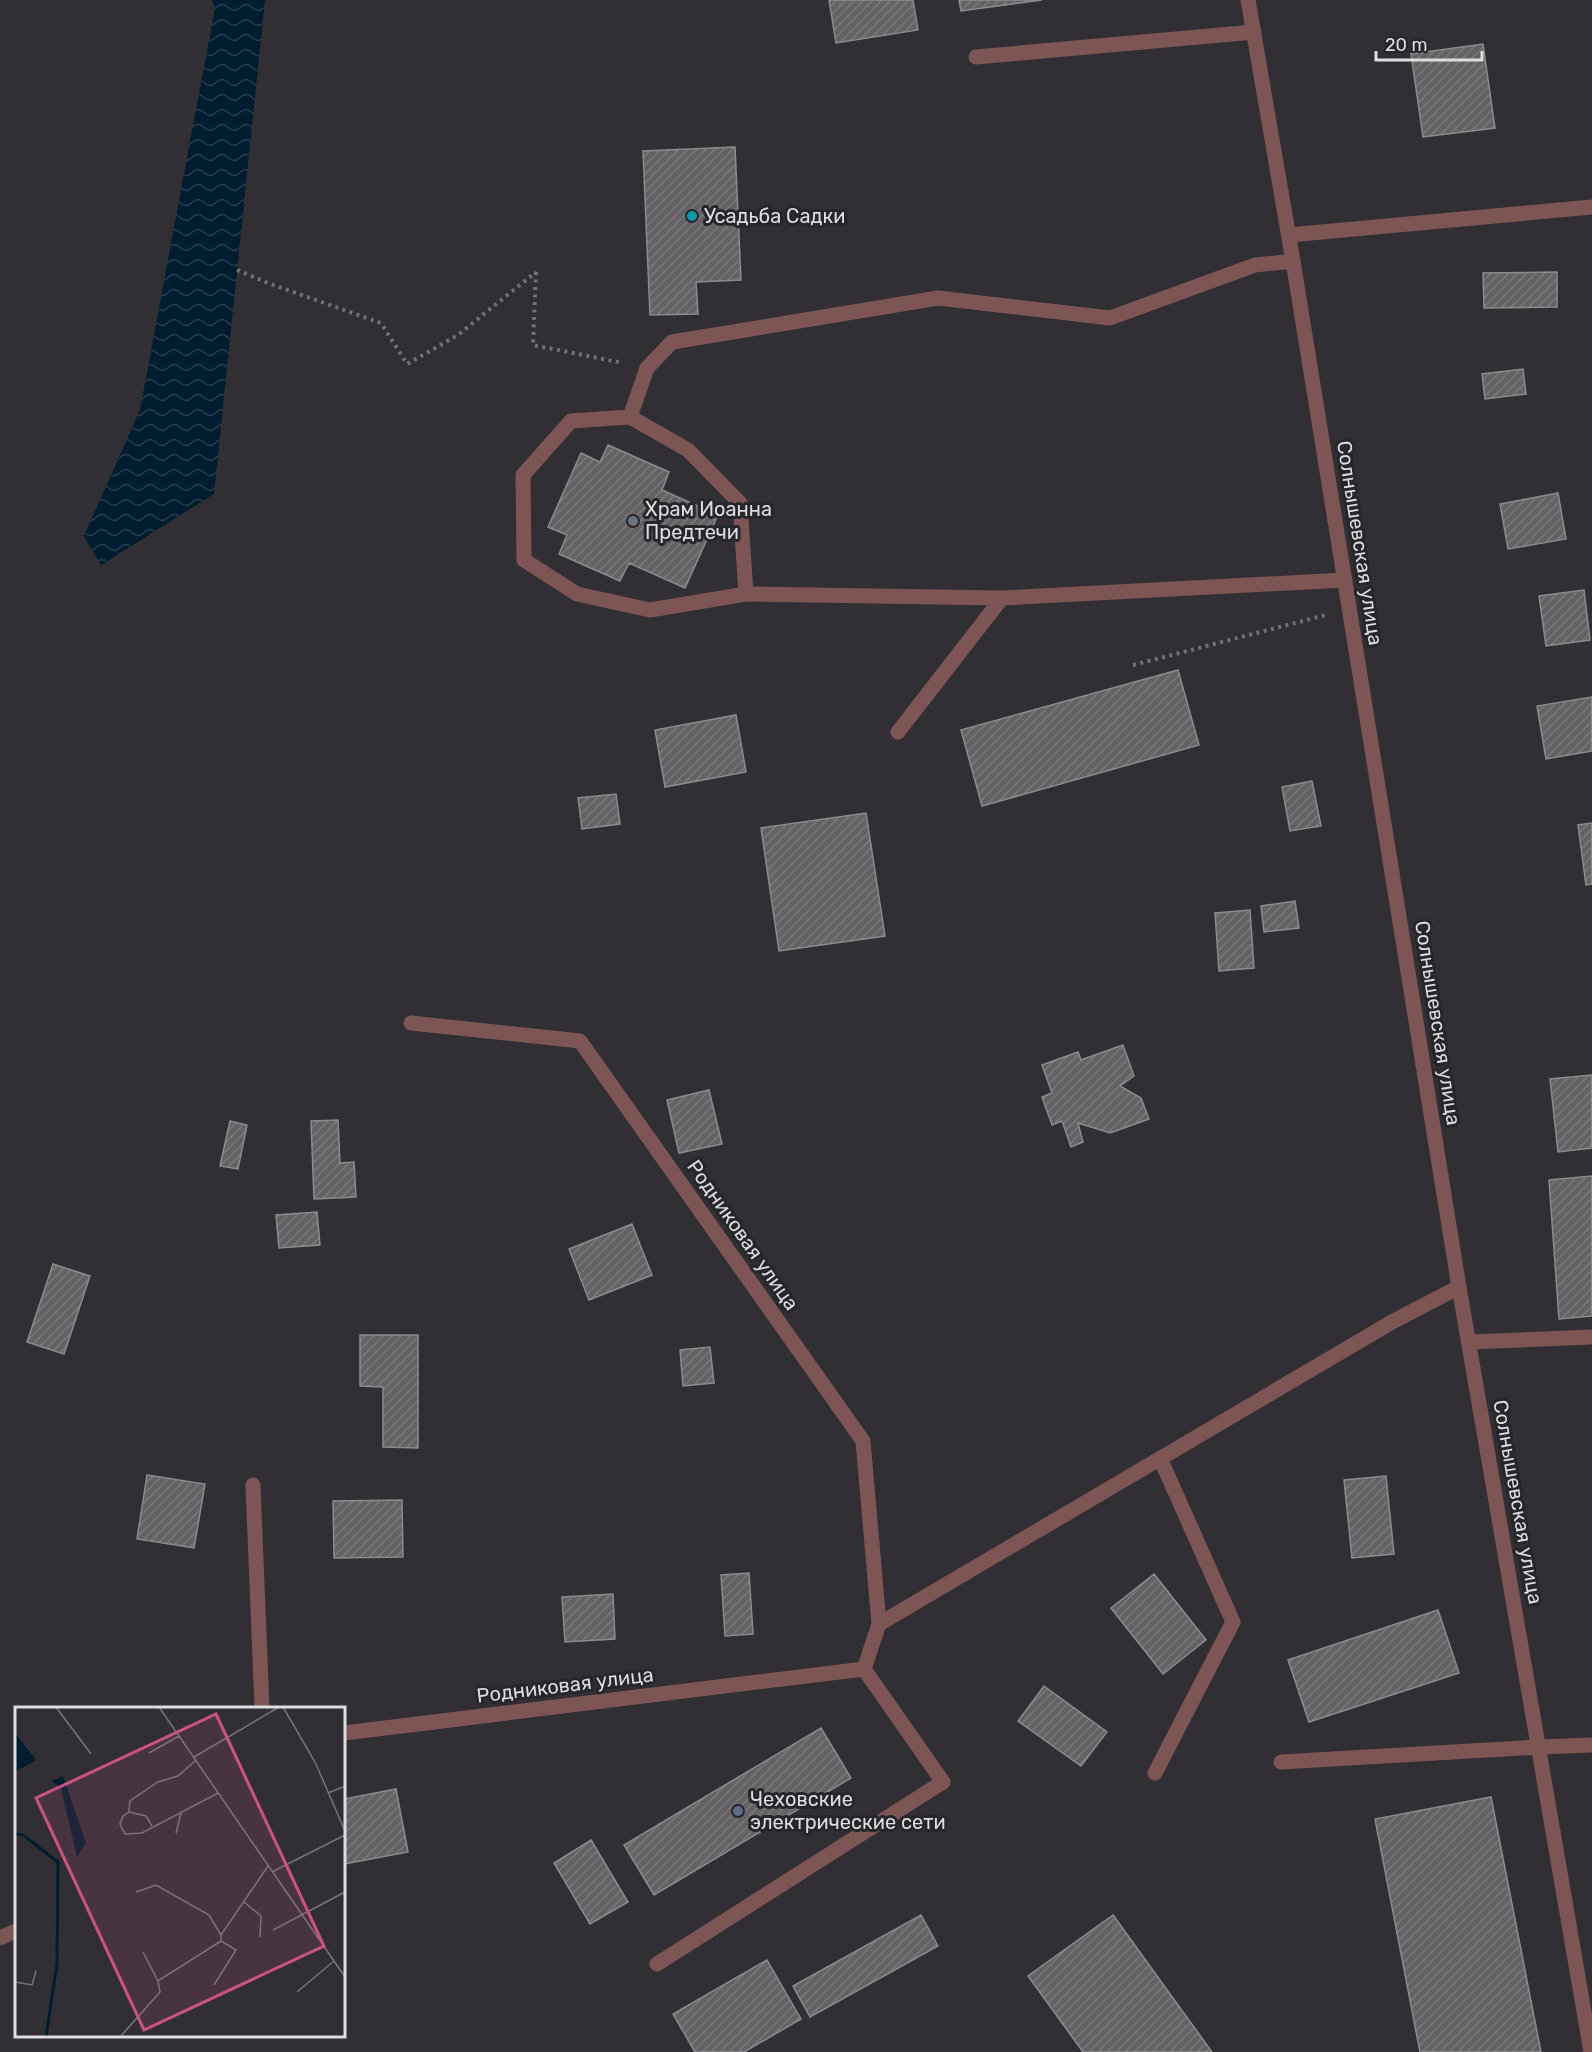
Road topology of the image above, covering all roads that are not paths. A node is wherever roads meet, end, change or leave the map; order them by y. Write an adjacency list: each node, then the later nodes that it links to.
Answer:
1 (1248, 0): 2 (street, Солнышевская улица)
2 (1254, 32): 3 (street); 5 (street, Солнышевская улица)
3 (976, 57)
4 (1592, 207): 5 (street)
5 (1289, 235): 6 (street, Солнышевская улица)
6 (1293, 261): 7 (street); 8 (street, Солнышевская улица)
7 (630, 417): 9 (street); 9 (street)
8 (1345, 580): 10 (street); 13 (street, Солнышевская улица)
9 (746, 594): 10 (street)
10 (1002, 598): 11 (street)
11 (898, 732)
12 (411, 1023): 18 (street, Родниковая улица)
13 (1459, 1287): 15 (street, Солнышевская улица); 16 (street)
14 (1592, 1337): 15 (street)
15 (1469, 1341): 23 (street, Солнышевская улица)
16 (1160, 1458): 18 (street); 25 (street)
17 (254, 1485): 20 (street)
18 (879, 1624): 19 (street)
19 (864, 1669): 21 (street, Родниковая улица); 28 (street)
20 (262, 1707)
21 (345, 1733)
22 (1592, 1745): 23 (street)
23 (1539, 1747): 24 (street); 29 (street, Солнышевская улица)
24 (1281, 1762)
25 (1155, 1773)
26 (15, 1931): 27 (street)
27 (0, 1938)
28 (657, 1964)
29 (1591, 2052)

